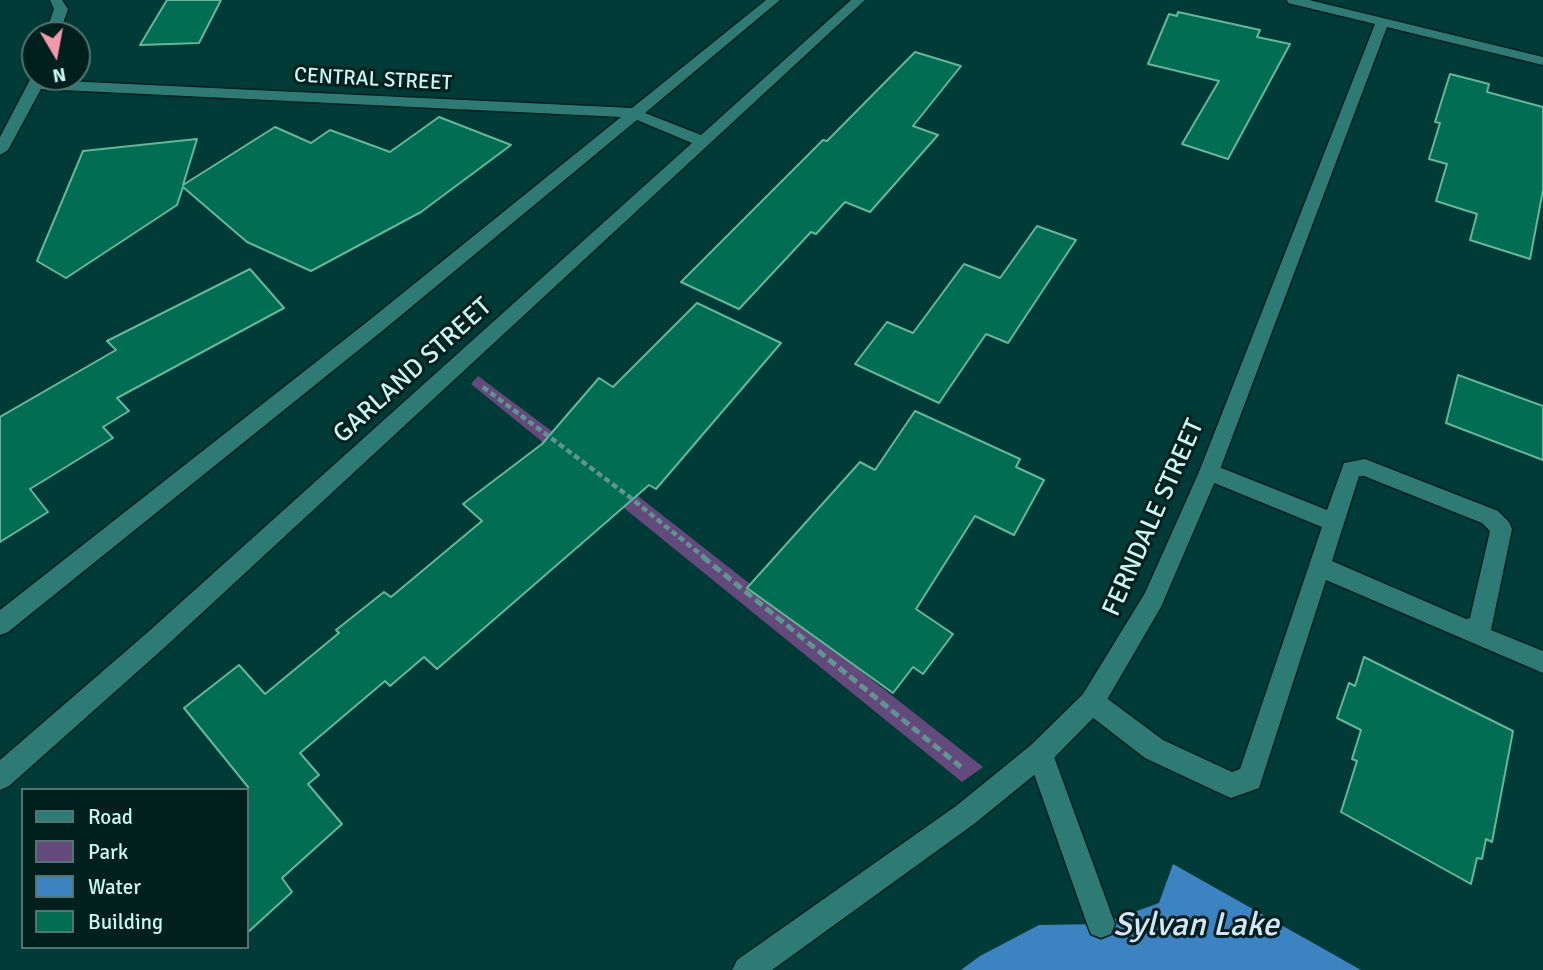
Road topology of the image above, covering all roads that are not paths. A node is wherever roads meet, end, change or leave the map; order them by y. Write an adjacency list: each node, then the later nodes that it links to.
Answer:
1 (56, 0): 5 (street)
2 (774, 0): 10 (street, GARLAND STREET)
3 (859, 0): 11 (street, GARLAND STREET)
4 (1293, 0): 6 (street)
5 (57, 21)
6 (1383, 21): 7 (street); 13 (street, FERNDALE STREET)
7 (1543, 61)
8 (91, 84): 10 (street, CENTRAL STREET)
9 (32, 91): 12 (street)
10 (633, 113): 11 (street, CENTRAL STREET); 16 (street, GARLAND STREET)
11 (703, 142): 21 (street, GARLAND STREET)
12 (0, 150)
13 (1209, 472): 14 (street); 19 (street, FERNDALE STREET)
14 (1334, 522): 15 (street); 17 (street)
15 (1319, 566): 17 (street); 19 (street)
16 (0, 624)
17 (1465, 630): 18 (street)
18 (1543, 662)
19 (1092, 702): 20 (street, FERNDALE STREET)
20 (1041, 754): 22 (street); 23 (street, FERNDALE STREET)
21 (0, 777)
22 (1101, 924)
23 (747, 970)

